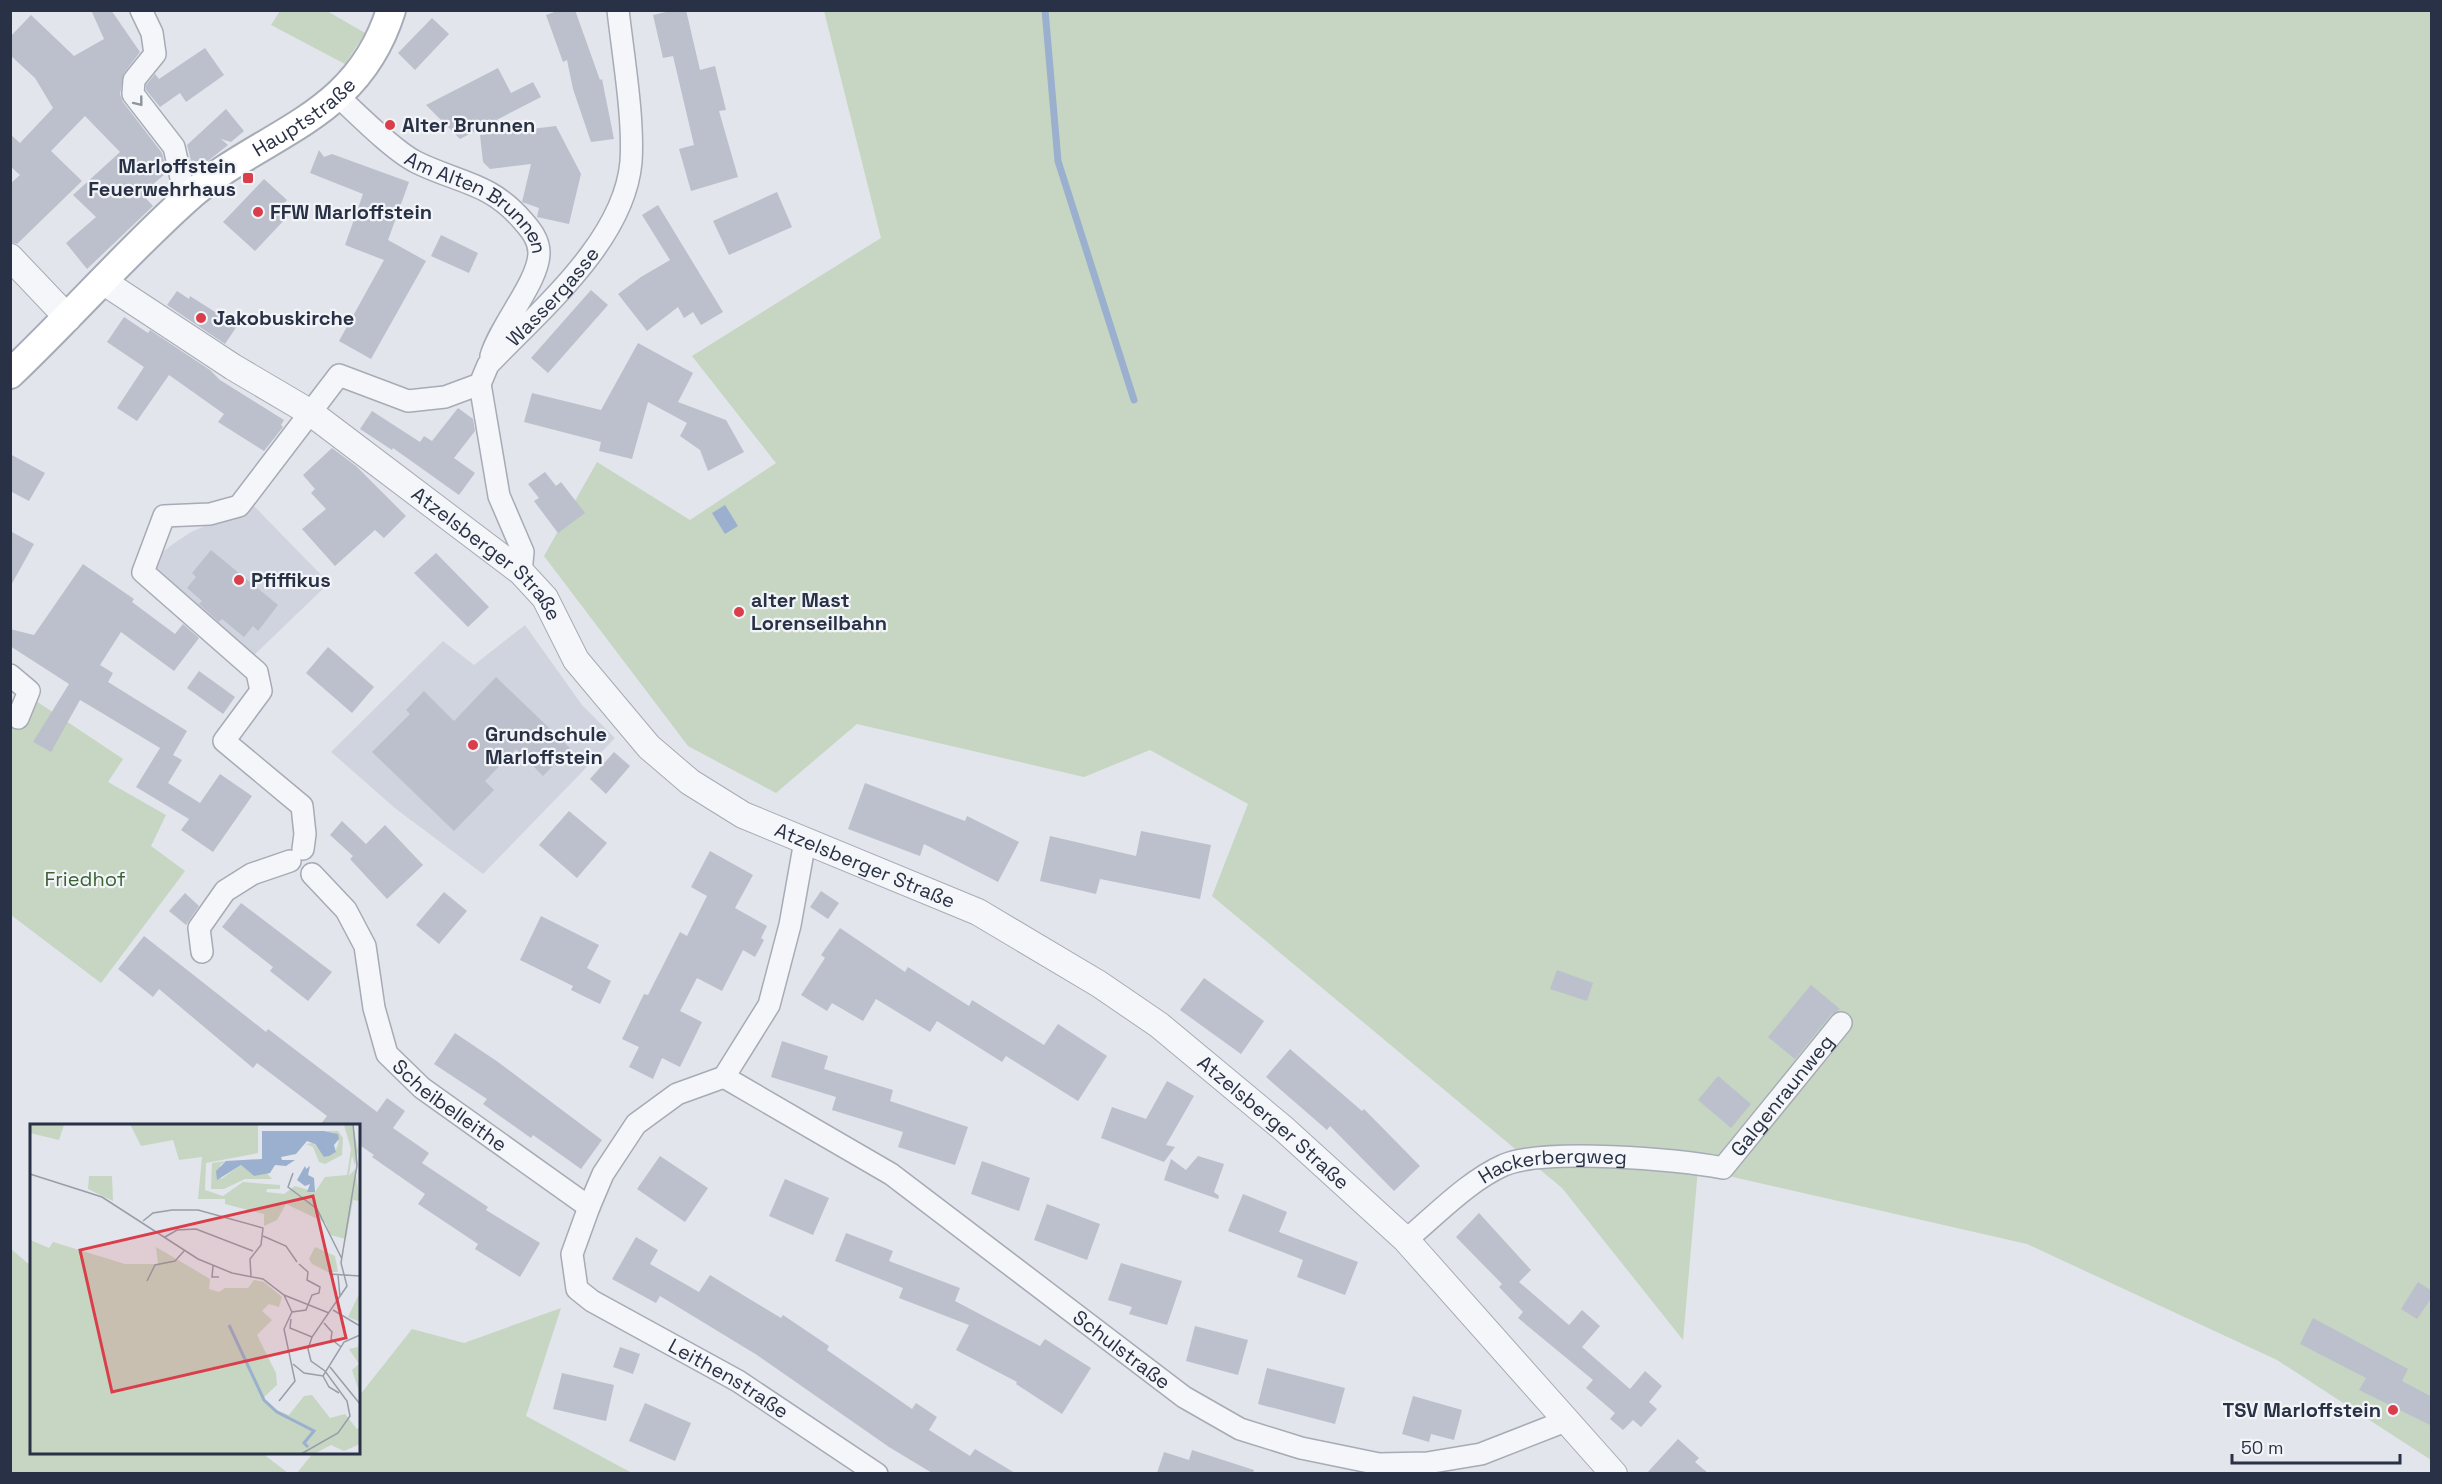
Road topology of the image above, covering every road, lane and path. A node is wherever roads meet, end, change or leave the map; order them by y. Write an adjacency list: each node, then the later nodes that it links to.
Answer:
1 (141, 10): 5 (street, one-way to 5)
2 (391, 10): 4 (main road, Hauptstraße)
3 (618, 10): 10 (street, Wassergasse)
4 (339, 97): 5 (main road, Hauptstraße); 10 (street, Am Alten Brunnen)
5 (186, 200): 7 (main road, Hauptstraße)
6 (10, 257): 8 (street)
7 (105, 282): 8 (main road, Hauptstraße); 11 (street, Atzelsberger Straße)
8 (68, 318): 9 (main road, Hauptstraße)
9 (10, 374)
10 (484, 375): 11 (street, Wassergasse); 12 (street, Am Alten Brunnen)
11 (311, 413): 12 (street, Atzelsberger Straße); 16 (street)
12 (521, 572): 15 (street, Atzelsberger Straße)
13 (10, 675): 14 (street)
14 (18, 718)
15 (805, 841): 19 (street); 22 (street, Atzelsberger Straße)
16 (296, 855): 17 (street); 21 (street, Scheibelleithe)
17 (202, 952)
18 (1841, 1023): 20 (street, Galgenraunweg)
19 (724, 1077): 21 (street); 23 (street, Schulstraße)
20 (1723, 1168): 22 (street, Hackerbergweg)
21 (589, 1207): 24 (street, Leithenstraße)
22 (1406, 1240): 23 (street, Atzelsberger Straße)
23 (1568, 1420): 25 (street, Atzelsberger Straße)
24 (877, 1473)
25 (1614, 1473)

